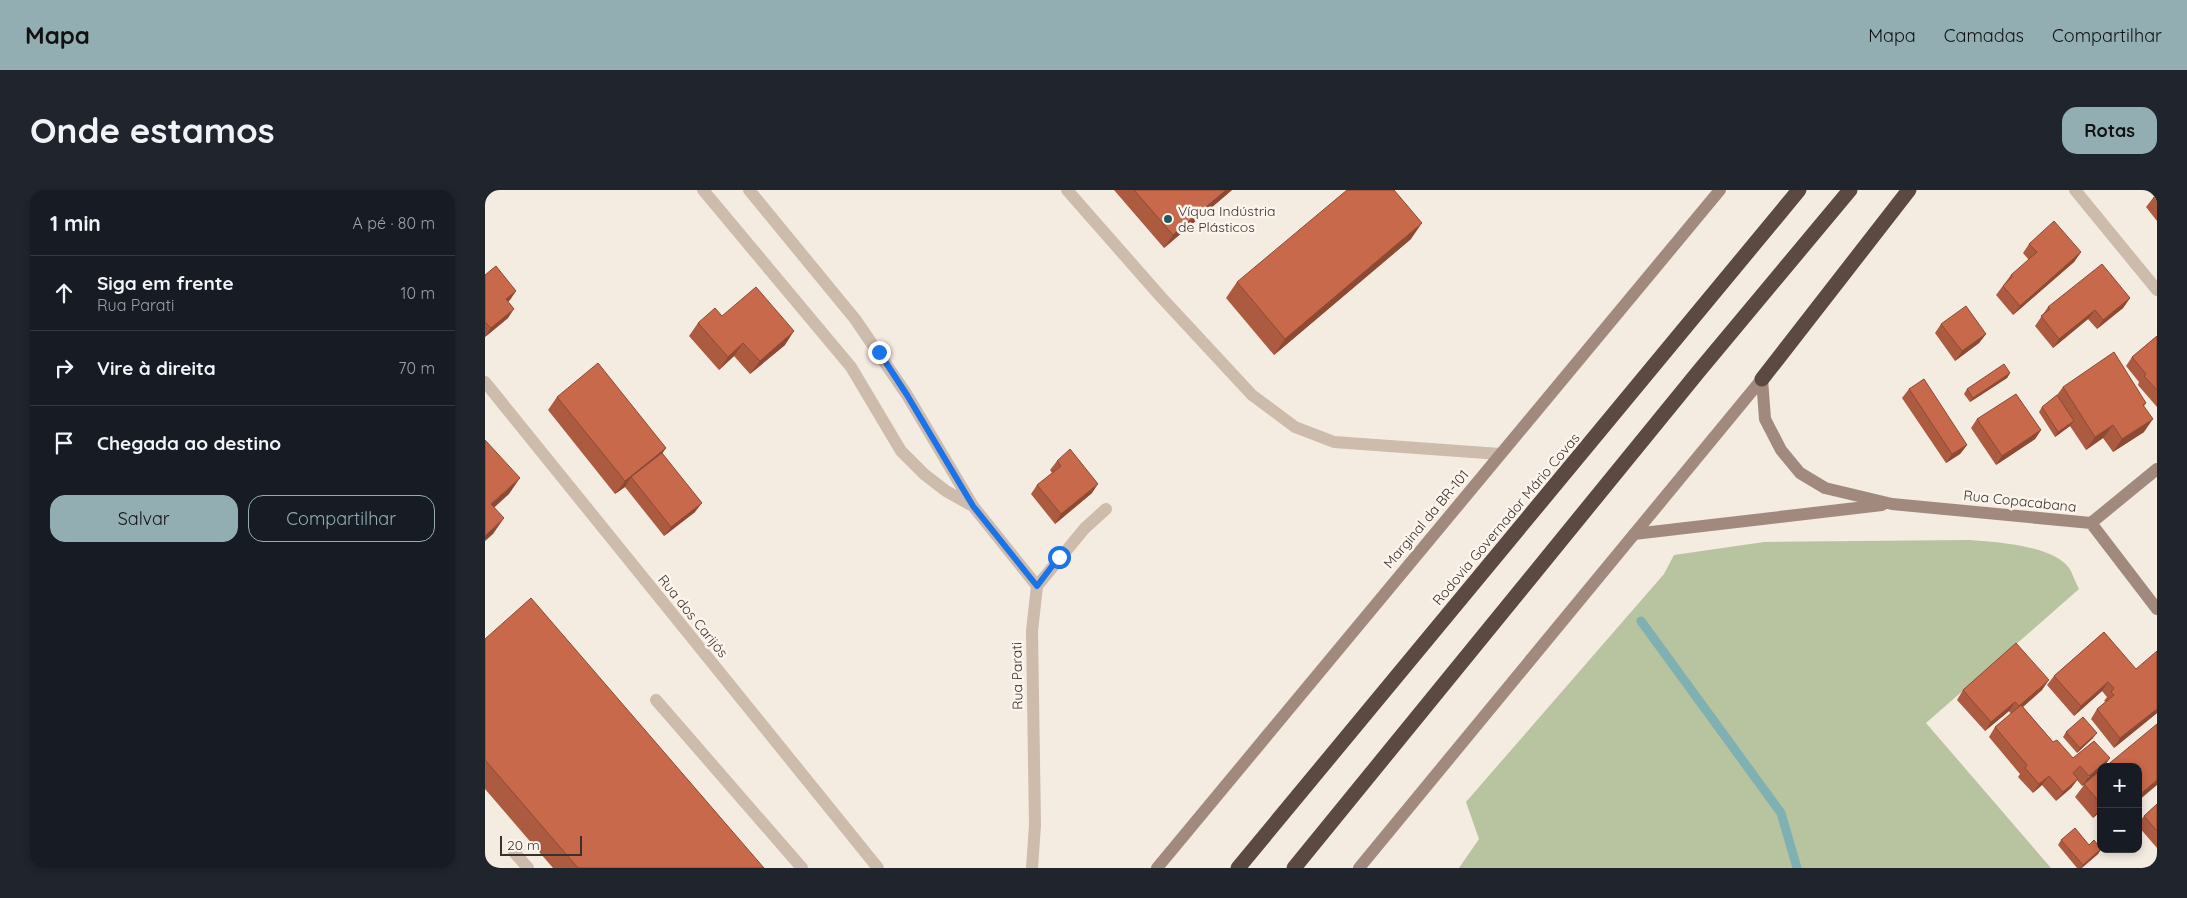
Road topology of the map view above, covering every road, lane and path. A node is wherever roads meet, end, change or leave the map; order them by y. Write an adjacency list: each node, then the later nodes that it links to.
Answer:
1 (703, 190): 15 (street)
2 (749, 190): 15 (street)
3 (1067, 190): 12 (street)
4 (1720, 190): 12 (main road, Marginal da BR-101)
5 (1799, 190): 28 (highway, Rodovia Governador Mário Covas)
6 (1849, 190): 29 (highway)
7 (1909, 190): 10 (highway)
8 (2075, 190): 9 (street)
9 (2157, 290)
10 (1762, 379): 14 (main road, Rua Copacabana); 18 (main road)
11 (485, 382): 25 (street, Rua dos Carijós)
12 (1500, 454): 27 (main road, Marginal da BR-101)
13 (2157, 469): 17 (main road, Rua Copacabana)
14 (1892, 504): 17 (main road, Rua Copacabana); 18 (main road, Rua Copacabana)
15 (973, 506): 19 (street)
16 (1106, 509): 19 (street)
17 (2091, 523): 20 (main road)
18 (1634, 534): 30 (main road)
19 (1037, 586): 26 (street, Rua Parati)
20 (2157, 609)
21 (656, 700): 24 (street)
22 (514, 852): 23 (street)
23 (527, 868)
24 (801, 868)
25 (878, 868)
26 (1032, 868)
27 (1157, 868)
28 (1238, 868)
29 (1294, 868)
30 (1359, 868)

